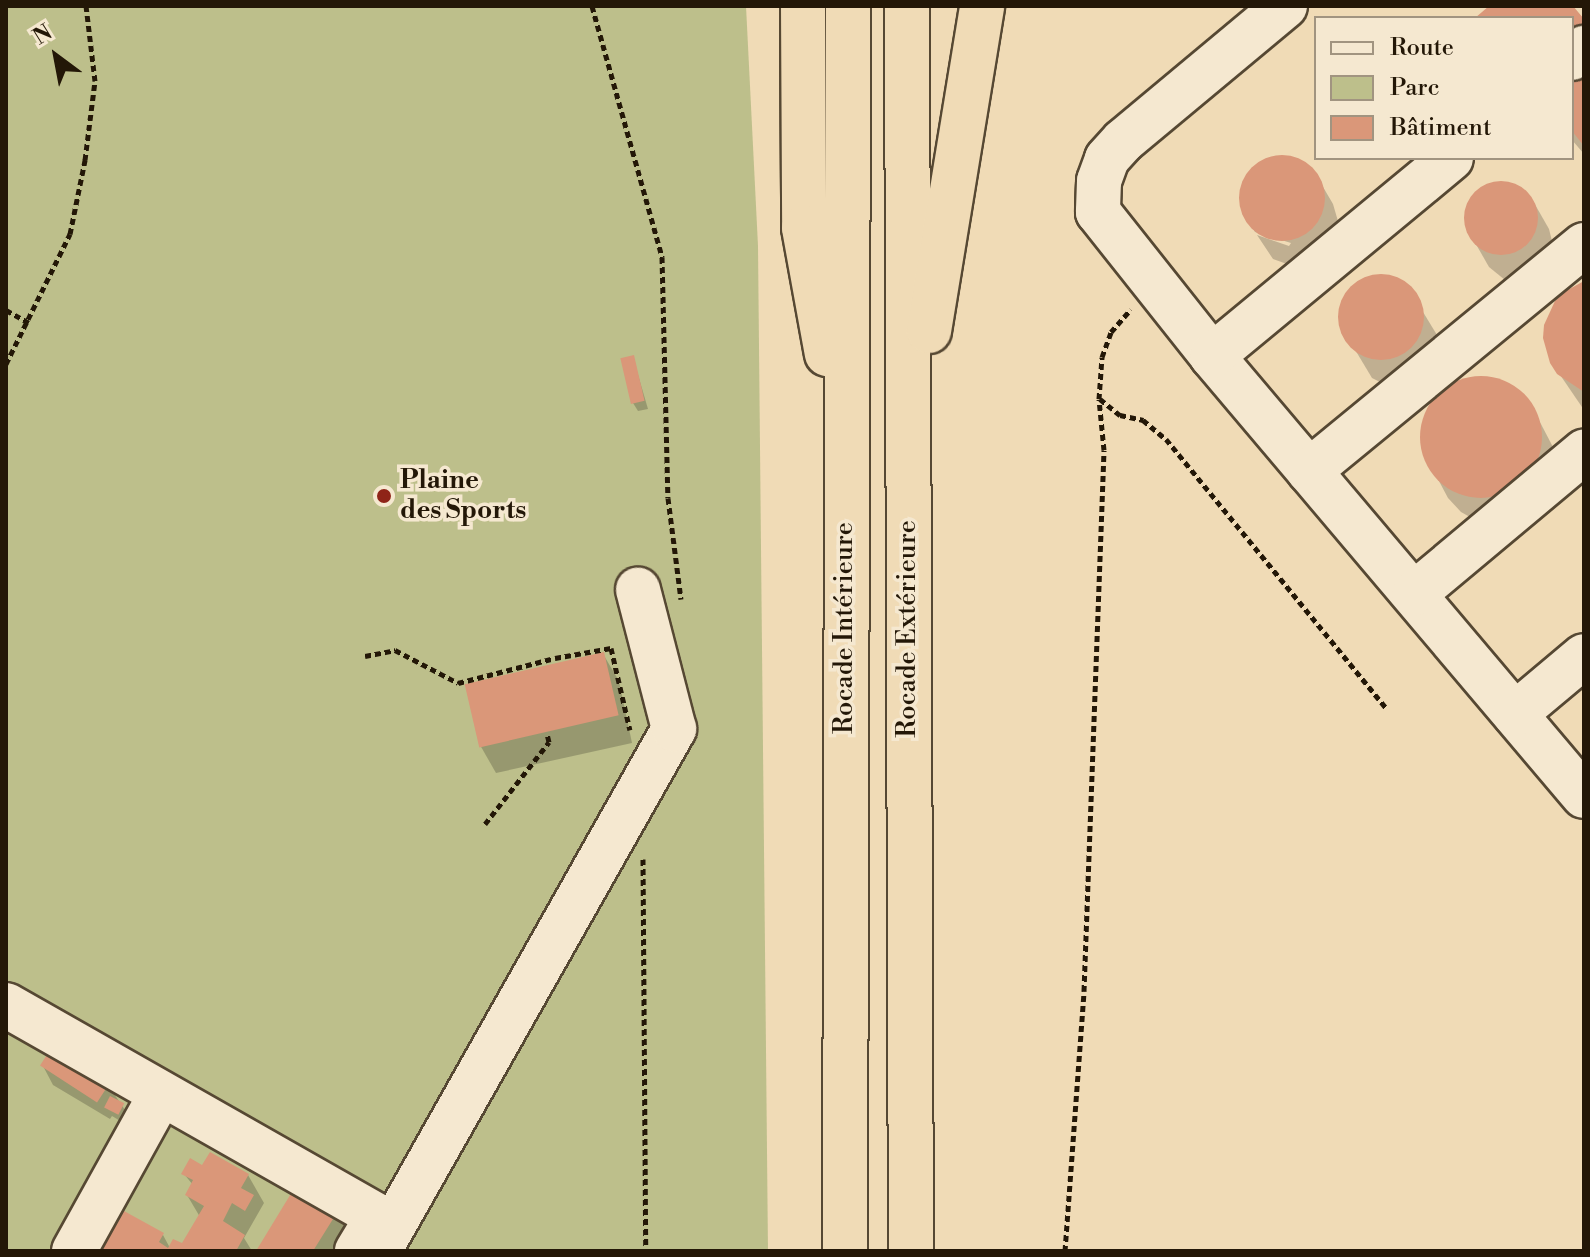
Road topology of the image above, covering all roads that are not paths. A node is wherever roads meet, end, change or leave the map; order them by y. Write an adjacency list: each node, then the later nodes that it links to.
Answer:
1 (803, 6): 10 (highway)
2 (848, 6): 10 (highway, Rocade Intérieure)
3 (907, 6): 11 (highway, Rocade Extérieure)
4 (982, 6): 11 (highway)
5 (1285, 6): 8 (lane)
6 (1449, 160): 8 (lane)
7 (1584, 245): 12 (lane)
8 (1212, 356): 12 (lane)
9 (1584, 452): 14 (lane)
10 (846, 458): 23 (highway, Rocade Intérieure)
11 (907, 467): 24 (highway, Rocade Extérieure)
12 (1309, 471): 14 (lane)
13 (638, 590): 22 (lane)
14 (1414, 594): 16 (lane)
15 (1584, 656): 16 (lane)
16 (1515, 714): 17 (lane)
17 (1584, 796)
18 (6, 1005): 19 (lane)
19 (161, 1094): 20 (lane); 21 (lane)
20 (74, 1251)
21 (357, 1251)
22 (379, 1251)
23 (845, 1251)
24 (911, 1251)

